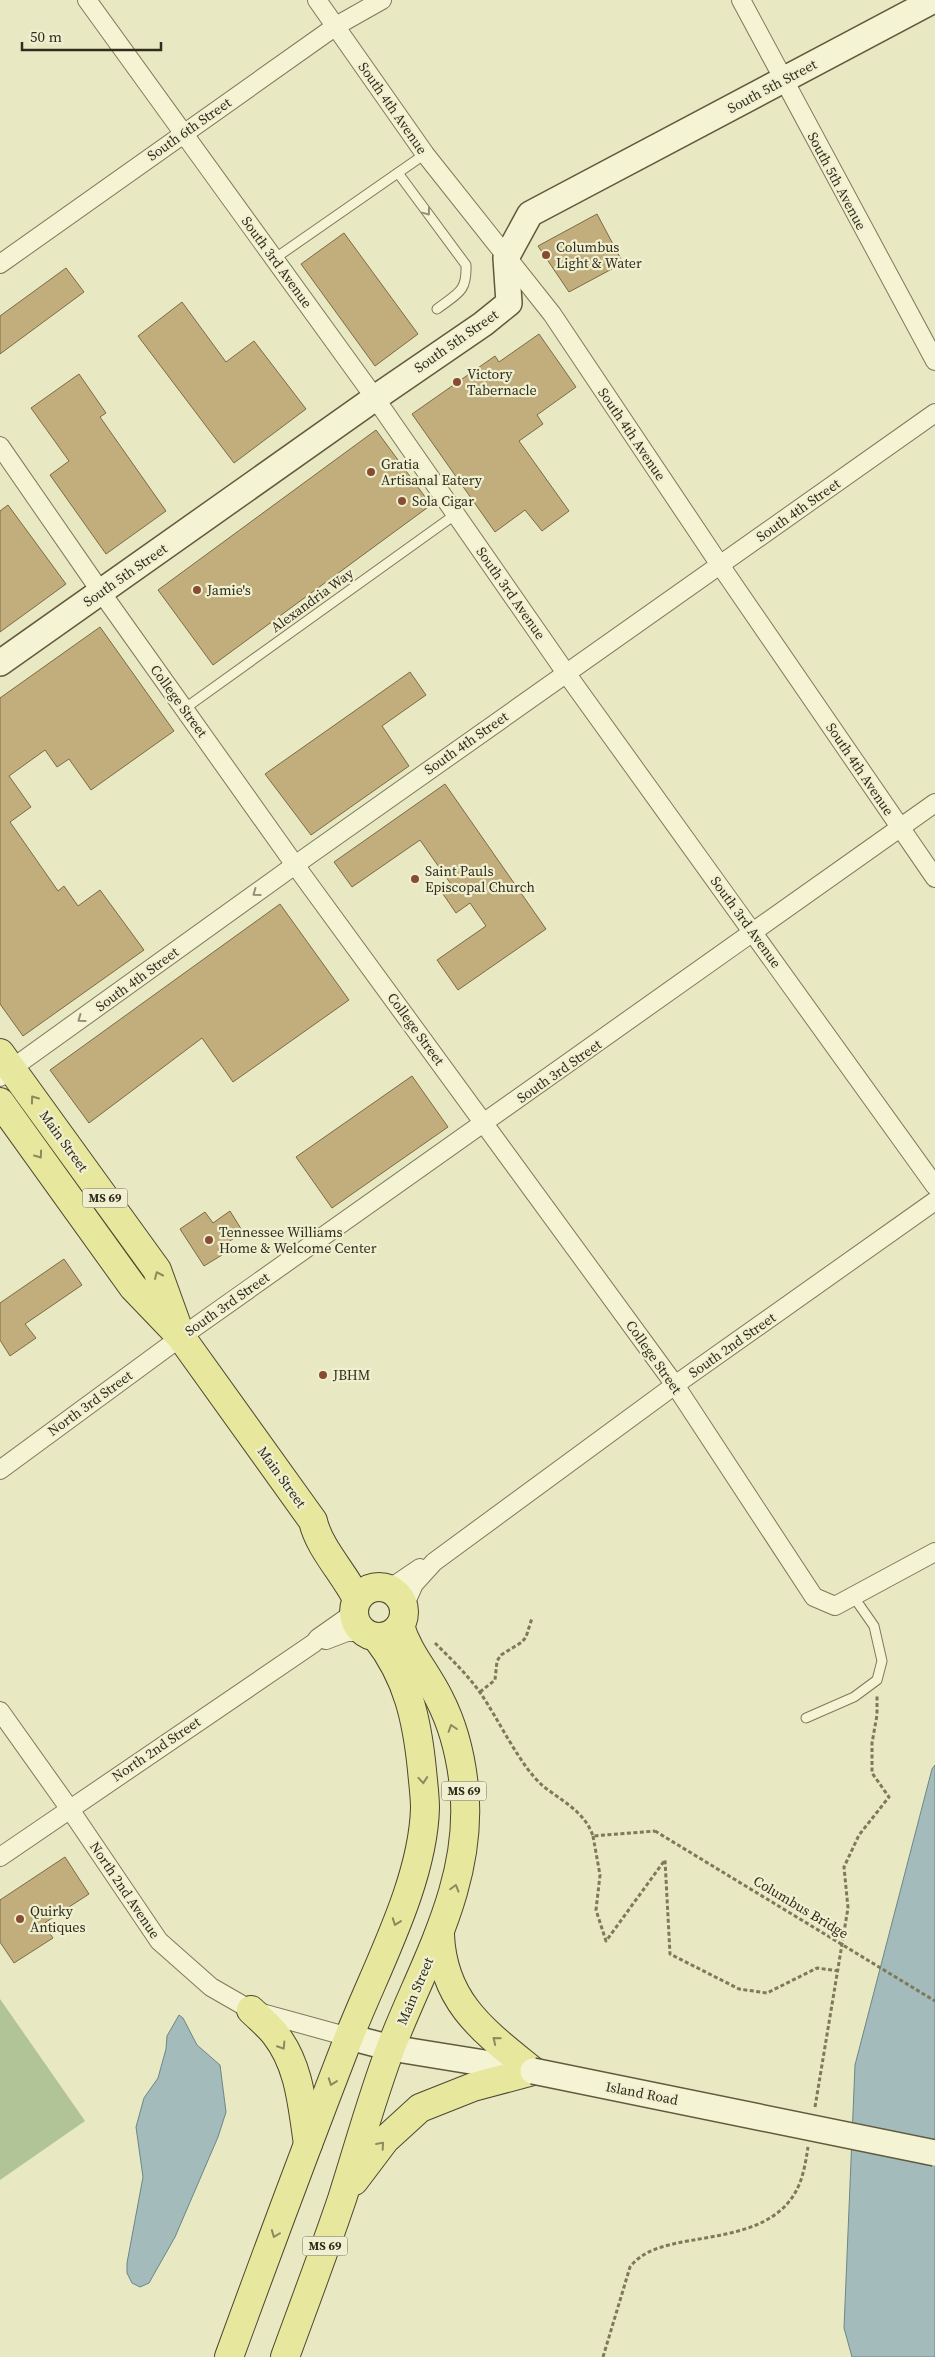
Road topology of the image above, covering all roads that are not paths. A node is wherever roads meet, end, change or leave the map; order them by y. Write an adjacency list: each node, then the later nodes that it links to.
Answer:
1 (87, 0): 8 (street, South 3rd Avenue)
2 (317, 0): 6 (street, South 4th Avenue)
3 (382, 0): 6 (street, South 6th Street)
4 (741, 0): 7 (street, South 5th Avenue)
5 (934, 0): 7 (street, South 5th Street)
6 (336, 26): 8 (street, South 6th Street); 9 (street, South 4th Avenue)
7 (783, 80): 11 (street, South 5th Street); 15 (street, South 5th Avenue)
8 (183, 133): 12 (street, South 3rd Avenue); 13 (street, South 6th Street)
9 (425, 154): 10 (lane); 11 (street, South 4th Avenue)
10 (398, 173): 12 (lane); 14 (lane, one-way to 14)
11 (506, 258): 16 (street, South 5th Street); 20 (street, South 4th Avenue)
12 (274, 259): 16 (street, South 3rd Avenue)
13 (0, 264)
14 (438, 308)
15 (935, 362)
16 (375, 398): 19 (street, South 3rd Avenue); 21 (street, South 5th Street)
17 (935, 413): 20 (street, South 4th Street)
18 (0, 446): 21 (street, College Street)
19 (456, 514): 23 (street, South 3rd Avenue); 24 (lane, Alexandria Way)
20 (720, 565): 23 (street, South 4th Street); 26 (street, South 4th Avenue)
21 (101, 592): 22 (street, South 5th Street); 24 (street, College Street)
22 (0, 663)
23 (566, 673): 27 (street, South 4th Street); 29 (street, South 3rd Avenue)
24 (184, 709): 27 (street, College Street)
25 (935, 803): 26 (street, South 3rd Street)
26 (900, 827): 28 (street, South 4th Avenue); 29 (street, South 3rd Street)
27 (295, 865): 30 (street, South 4th Street, one-way to 30); 32 (street, College Street)
28 (935, 878)
29 (754, 933): 32 (street, South 3rd Street); 33 (street, South 3rd Avenue)
30 (4, 1066): 35 (main road, Main Street / MS 69, one-way to 30)
31 (0, 1102): 35 (main road, Main Street / MS 69, one-way to 35)
32 (485, 1123): 35 (street, South 3rd Street); 36 (street, College Street)
33 (935, 1186)
34 (935, 1201): 36 (street, South 2nd Street)
35 (181, 1337): 37 (street, North 3rd Street); 41 (main road, Main Street / MS 69)
36 (675, 1386): 39 (street, South 2nd Street); 40 (street, College Street)
37 (0, 1470)
38 (935, 1552): 40 (street)
39 (434, 1562): 41 (street, South 2nd Street); 41 (street, South 2nd Street)
40 (853, 1596): 43 (lane)
41 (378, 1612): 44 (street, North 2nd Street); 46 (main road, Main Street / MS 69, one-way to 41); 48 (main road, Main Street / MS 69, one-way to 48)
42 (0, 1711): 44 (street, North 2nd Avenue)
43 (806, 1718)
44 (69, 1808): 45 (street, North 2nd Street); 47 (street, North 2nd Avenue)
45 (0, 1857)
46 (440, 1934): 49 (main road, Main Street / MS 69); 50 (main road, one-way to 46)
47 (251, 2010): 48 (street, North 2nd Avenue); 51 (main road, one-way to 51)
48 (350, 2036): 49 (street, Island Road); 51 (main road, Main Street / MS 69, one-way to 51)
49 (391, 2048): 50 (street, Island Road); 53 (main road, Main Street / MS 69)
50 (533, 2071): 52 (street, Island Road, bridge); 53 (main road, one-way to 50)
51 (308, 2147): 55 (main road, Main Street / MS 69, one-way to 55)
52 (935, 2153)
53 (342, 2198): 54 (main road, Main Street / MS 69)
54 (288, 2347)
55 (229, 2357)

